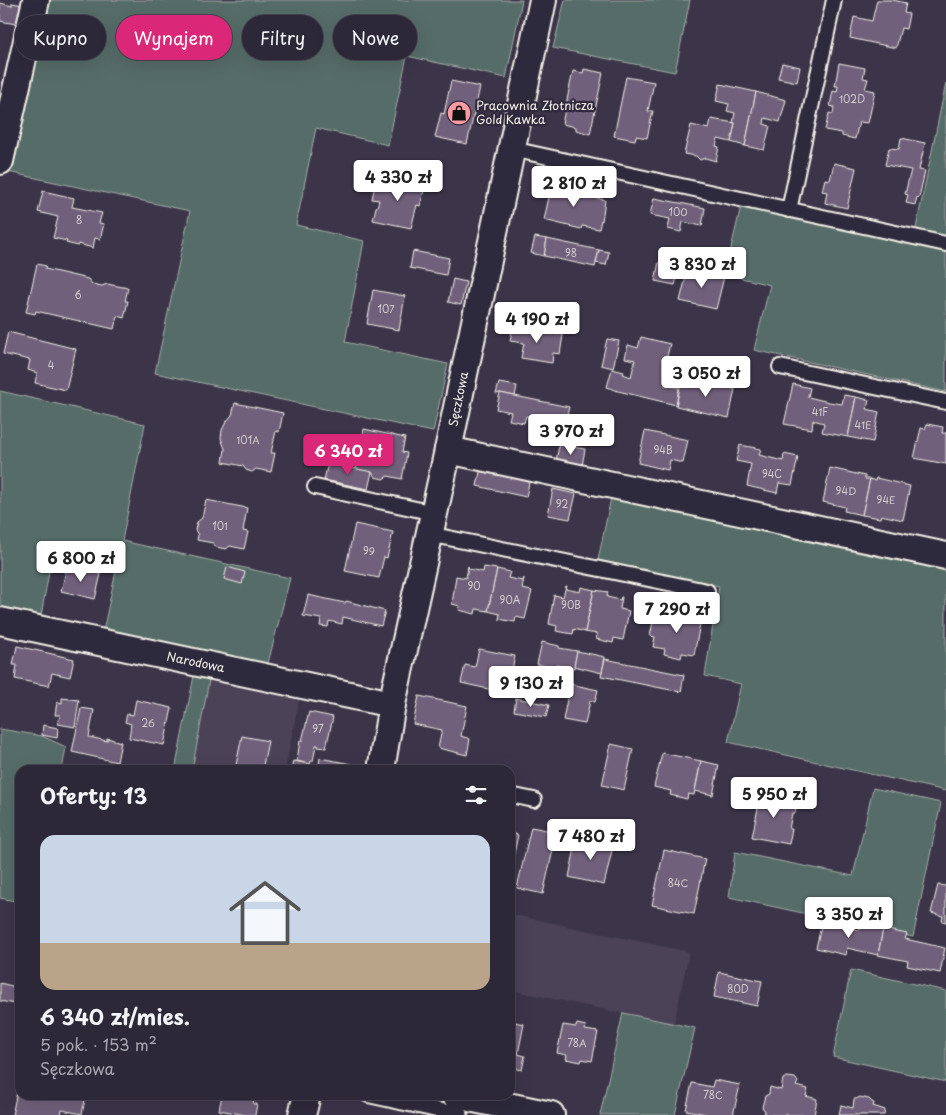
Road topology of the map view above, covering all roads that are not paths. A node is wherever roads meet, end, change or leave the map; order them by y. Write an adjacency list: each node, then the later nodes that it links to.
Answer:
1 (36, 0): 5 (street)
2 (543, 0): 4 (street, Sęczkowa)
3 (834, 0): 6 (lane)
4 (512, 149): 6 (lane); 10 (street, Sęczkowa)
5 (0, 161)
6 (789, 210): 7 (lane)
7 (946, 244)
8 (780, 367): 9 (lane)
9 (946, 402)
10 (448, 450): 12 (street, Sęczkowa); 13 (street)
11 (315, 487): 12 (lane)
12 (431, 523): 14 (lane); 16 (street, Sęczkowa)
13 (946, 556)
14 (707, 591)
15 (0, 621): 16 (street, Narodowa)
16 (392, 704): 17 (street, Sęczkowa)
17 (384, 765)
18 (515, 797): 19 (lane)
19 (534, 800)
20 (305, 1100): 23 (street)
21 (391, 1100): 24 (lane)
22 (480, 1100): 25 (street)
23 (302, 1115)
24 (460, 1115)
25 (551, 1115)

